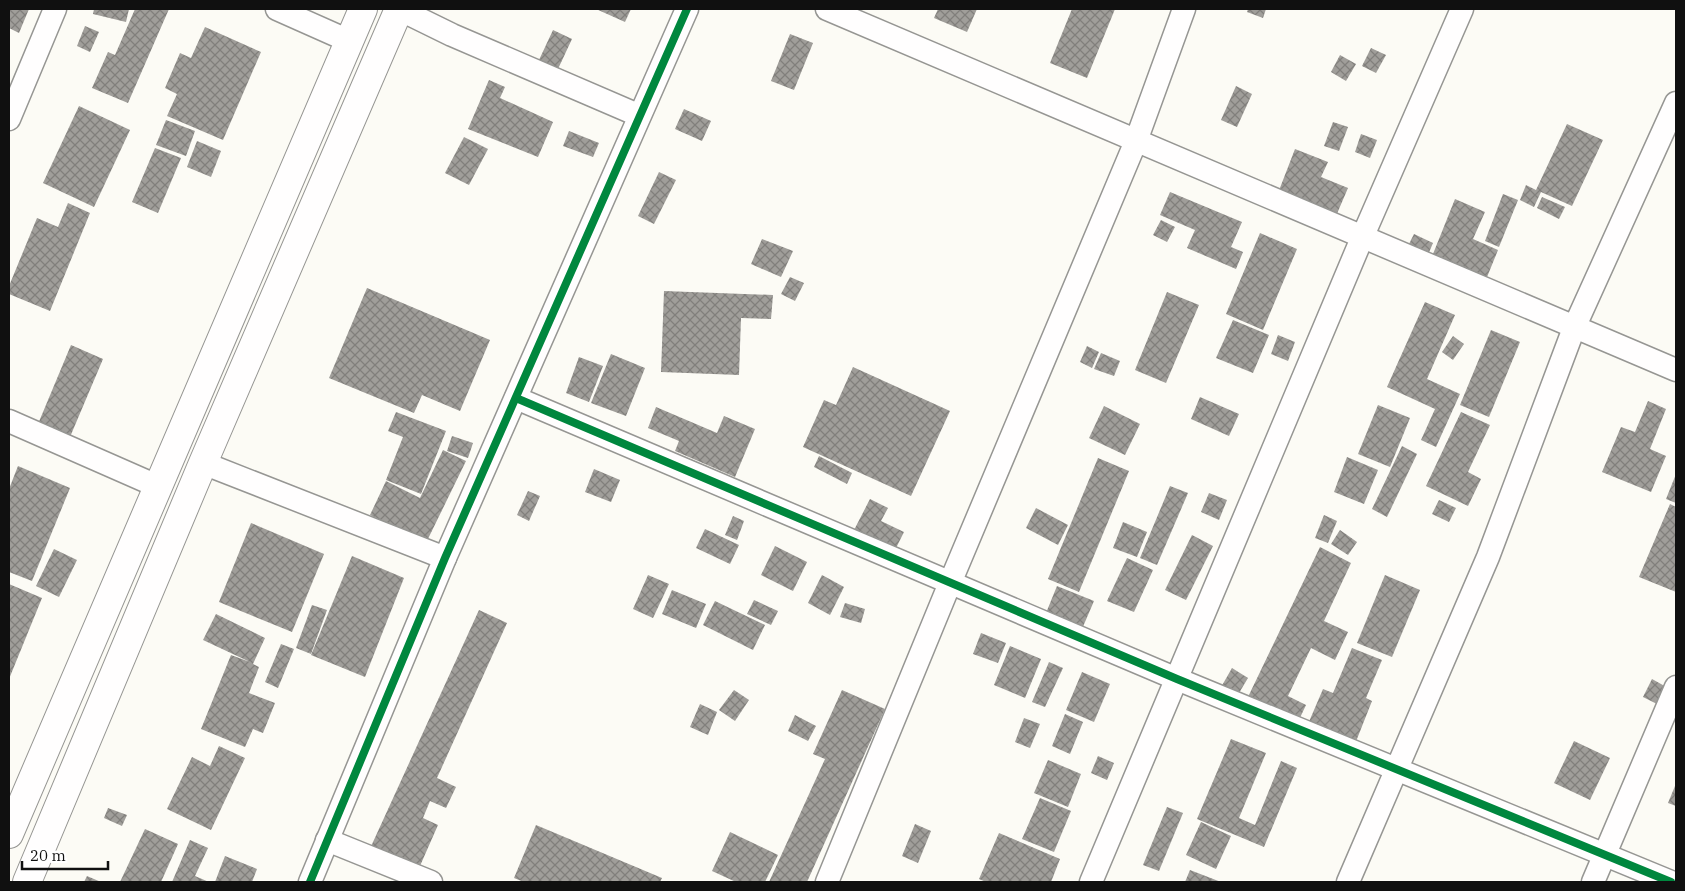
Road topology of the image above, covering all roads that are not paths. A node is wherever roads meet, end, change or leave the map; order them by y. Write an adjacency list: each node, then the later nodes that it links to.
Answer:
1 (55, 9): 12 (street)
2 (277, 9): 9 (street)
3 (363, 9): 9 (street)
4 (399, 9): 11 (street); 19 (street)
5 (687, 9): 11 (street)
6 (827, 9): 13 (street)
7 (1184, 9): 13 (street)
8 (1462, 9): 14 (street)
9 (349, 41): 20 (street)
10 (1676, 103): 15 (street)
11 (638, 115): 17 (street)
12 (9, 119)
13 (1136, 141): 14 (street); 22 (street)
14 (1362, 238): 15 (street); 23 (street)
15 (1574, 328): 16 (street); 25 (street)
16 (1676, 370)
17 (516, 398): 21 (street); 22 (street)
18 (9, 421): 20 (street)
19 (203, 463): 21 (street); 29 (street)
20 (157, 486): 26 (street)
21 (446, 558): 27 (street)
22 (950, 582): 23 (street); 32 (street)
23 (1177, 680): 25 (street); 33 (street)
24 (1676, 687): 28 (street)
25 (1396, 770): 28 (street); 34 (street)
26 (9, 834)
27 (327, 840): 30 (street); 31 (street)
28 (1604, 855): 35 (street); 36 (street)
29 (27, 882)
30 (310, 882)
31 (431, 882)
32 (827, 882)
33 (1091, 882)
34 (1348, 882)
35 (1593, 882)
36 (1671, 882)

